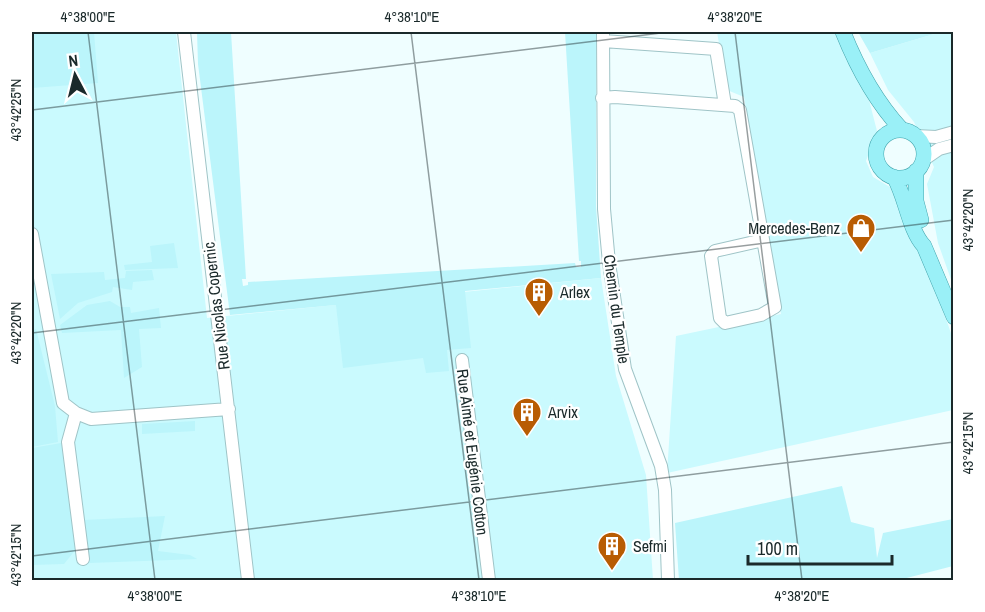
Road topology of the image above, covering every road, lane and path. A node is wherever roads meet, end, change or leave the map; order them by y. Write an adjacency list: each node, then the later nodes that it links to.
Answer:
1 (184, 32): 18 (street, Rue Nicolas Copernic)
2 (843, 32): 4 (main road)
3 (603, 36): 5 (street, Chemin du Temple); 6 (street)
4 (868, 82): 8 (main road); 9 (main road)
5 (602, 98): 6 (street); 23 (street, Chemin du Temple)
6 (725, 105): 14 (street)
7 (954, 132): 8 (street)
8 (909, 133): 9 (main road); 11 (main road)
9 (882, 138): 12 (main road)
10 (954, 146): 11 (street)
11 (920, 166): 12 (main road); 15 (main road)
12 (894, 177): 15 (main road)
13 (32, 234): 19 (street)
14 (763, 240): 14 (street)
15 (924, 246): 16 (main road)
16 (954, 317)
17 (462, 360): 22 (street, Rue Aimé et Eugénie Cotton)
18 (229, 409): 19 (street); 21 (street, Rue Nicolas Copernic)
19 (76, 413): 20 (street)
20 (83, 559)
21 (248, 580)
22 (489, 580)
23 (668, 580)

